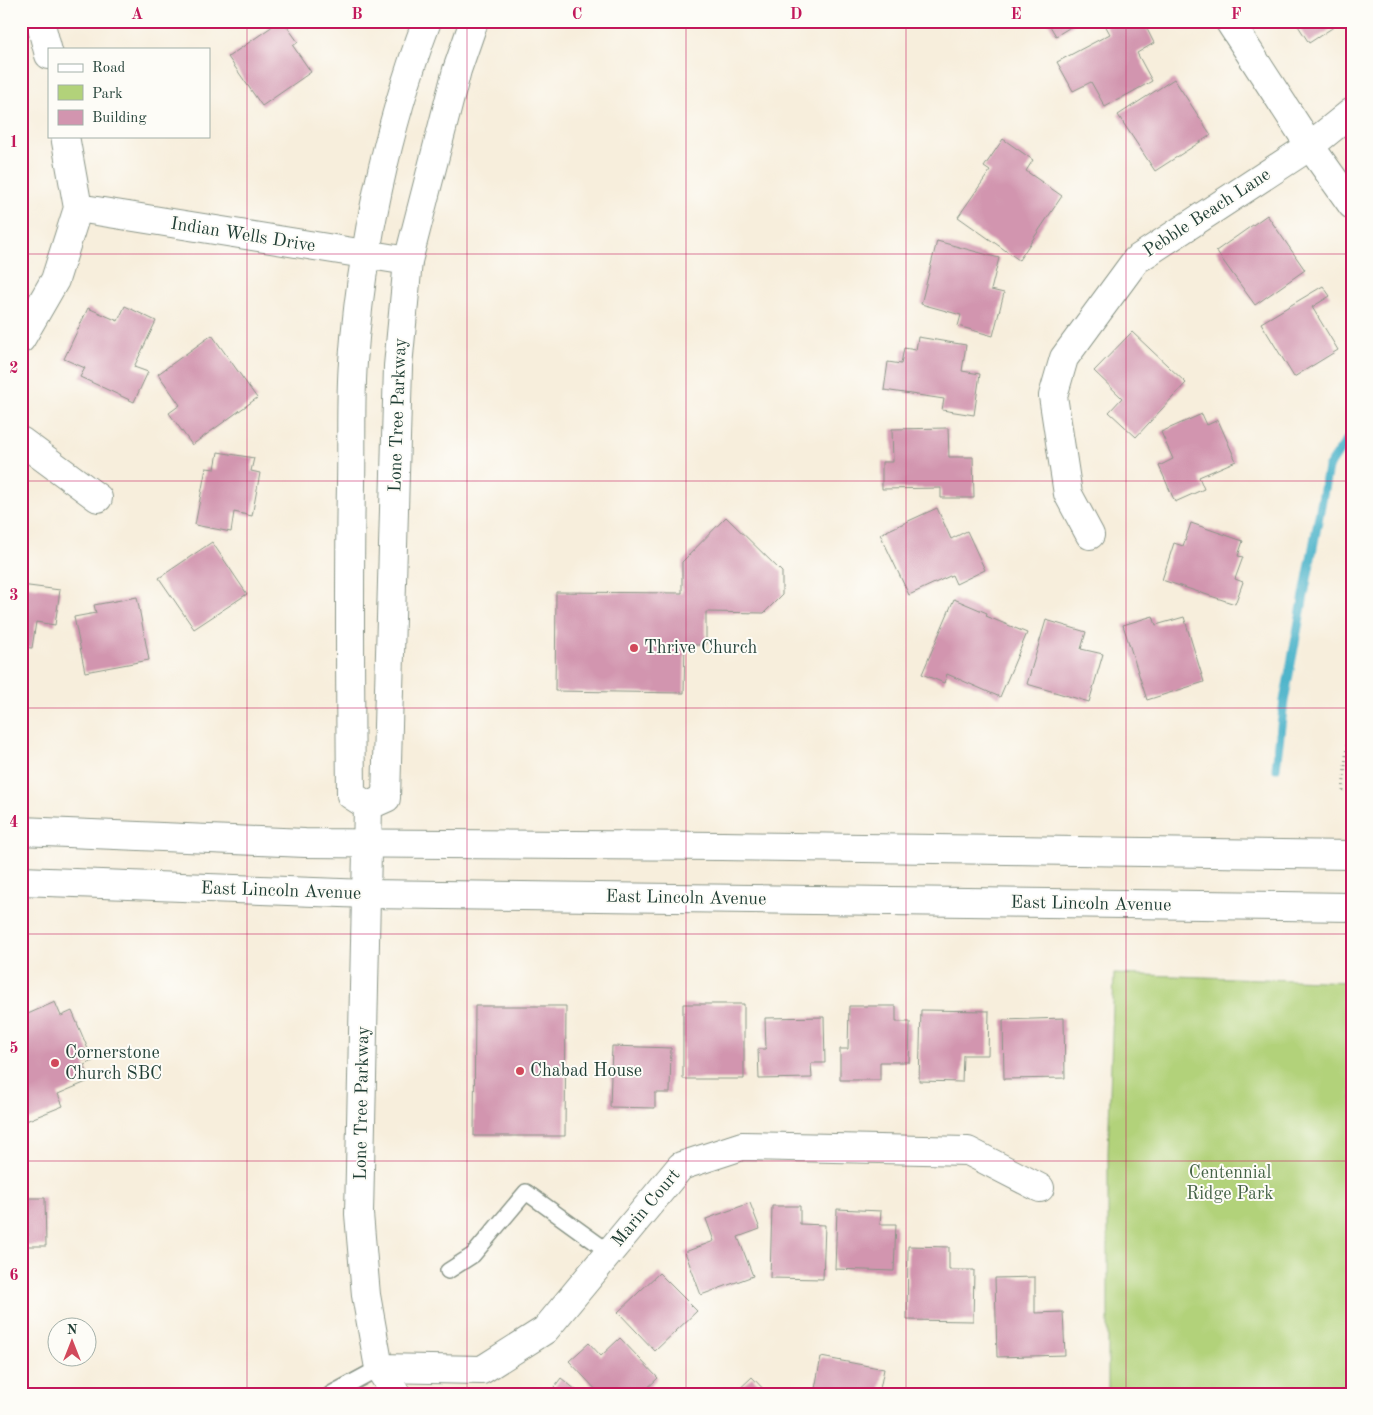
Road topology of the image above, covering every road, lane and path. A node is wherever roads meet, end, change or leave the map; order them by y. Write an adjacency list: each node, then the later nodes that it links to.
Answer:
1 (40, 21): 5 (street)
2 (427, 21): 11 (street)
3 (474, 21): 12 (street, Lone Tree Parkway)
4 (1229, 21): 8 (street)
5 (48, 51)
6 (1352, 112): 8 (street, Pebble Beach Lane)
7 (65, 138): 10 (street)
8 (1310, 146): 9 (street); 16 (street, Pebble Beach Lane)
9 (1352, 205)
10 (78, 208): 11 (street, Indian Wells Drive); 13 (street)
11 (365, 255): 12 (street, Indian Wells Drive); 19 (street)
12 (408, 262): 19 (street, Lone Tree Parkway)
13 (21, 339)
14 (21, 441): 15 (street)
15 (98, 498)
16 (1090, 535)
17 (1352, 685): 18 (path)
18 (1343, 791)
19 (368, 806): 21 (street, Lone Tree Parkway)
20 (21, 831): 21 (street)
21 (368, 844): 22 (street); 24 (street, Lone Tree Parkway)
22 (1352, 855)
23 (21, 881): 24 (street, East Lincoln Avenue)
24 (367, 894): 25 (street, East Lincoln Avenue); 29 (street, Lone Tree Parkway)
25 (1352, 907)
26 (1040, 1188): 27 (street, Marin Court)
27 (609, 1252): 28 (lane); 29 (street, Marin Court)
28 (448, 1271)
29 (380, 1368): 30 (lane); 31 (street, Lone Tree Parkway)
30 (331, 1394)
31 (396, 1394)

